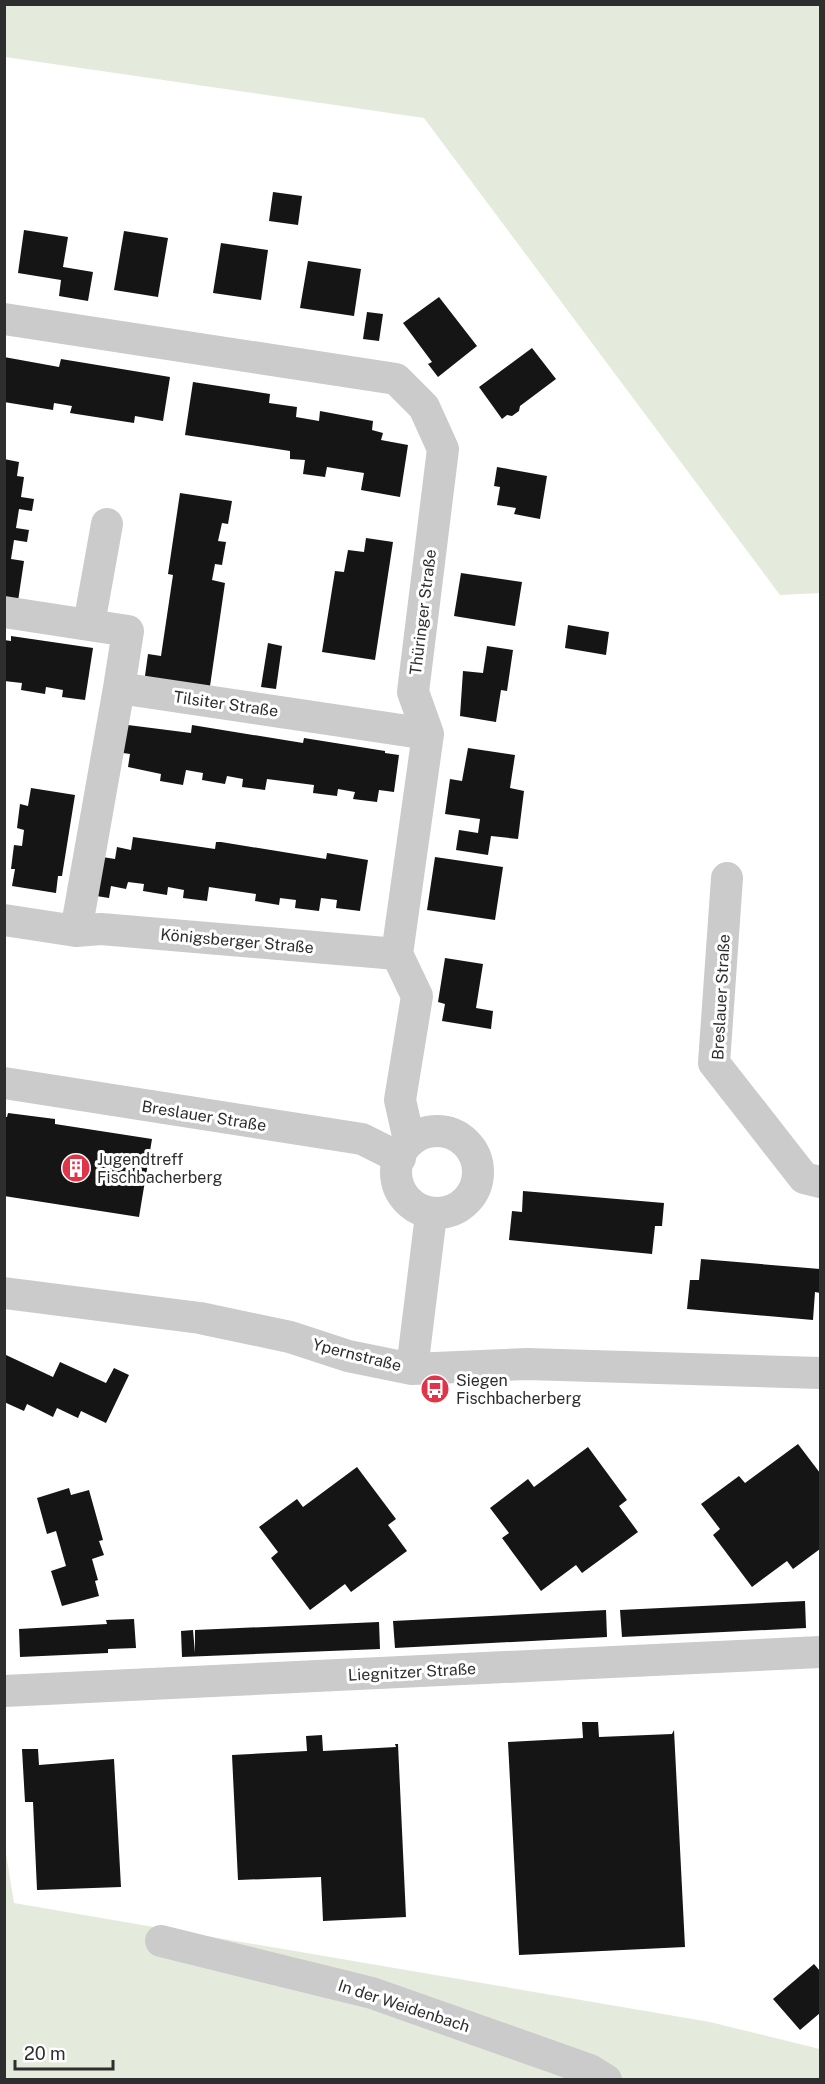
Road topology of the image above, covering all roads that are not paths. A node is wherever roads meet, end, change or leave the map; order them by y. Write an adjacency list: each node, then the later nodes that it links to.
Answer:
1 (4, 320): 6 (street, Thüringer Straße)
2 (107, 525): 4 (street)
3 (4, 612): 4 (street)
4 (89, 624): 5 (street)
5 (119, 688): 6 (street, Tilsiter Straße); 9 (street)
6 (428, 734): 10 (street, Thüringer Straße)
7 (727, 878): 13 (street, Breslauer Straße)
8 (4, 920): 9 (street, Königsberger Straße)
9 (76, 931): 10 (street, Königsberger Straße)
10 (397, 954): 12 (street)
11 (4, 1083): 12 (street, Breslauer Straße)
12 (405, 1149): 14 (street); 14 (street)
13 (820, 1182)
14 (431, 1215): 16 (street)
15 (4, 1293): 16 (street, Ypernstraße)
16 (412, 1369): 17 (street, Ypernstraße)
17 (820, 1373)
18 (820, 1652): 19 (street, Liegnitzer Straße)
19 (4, 1691)
20 (161, 1941): 21 (street, In der Weidenbach)
21 (606, 2079)

